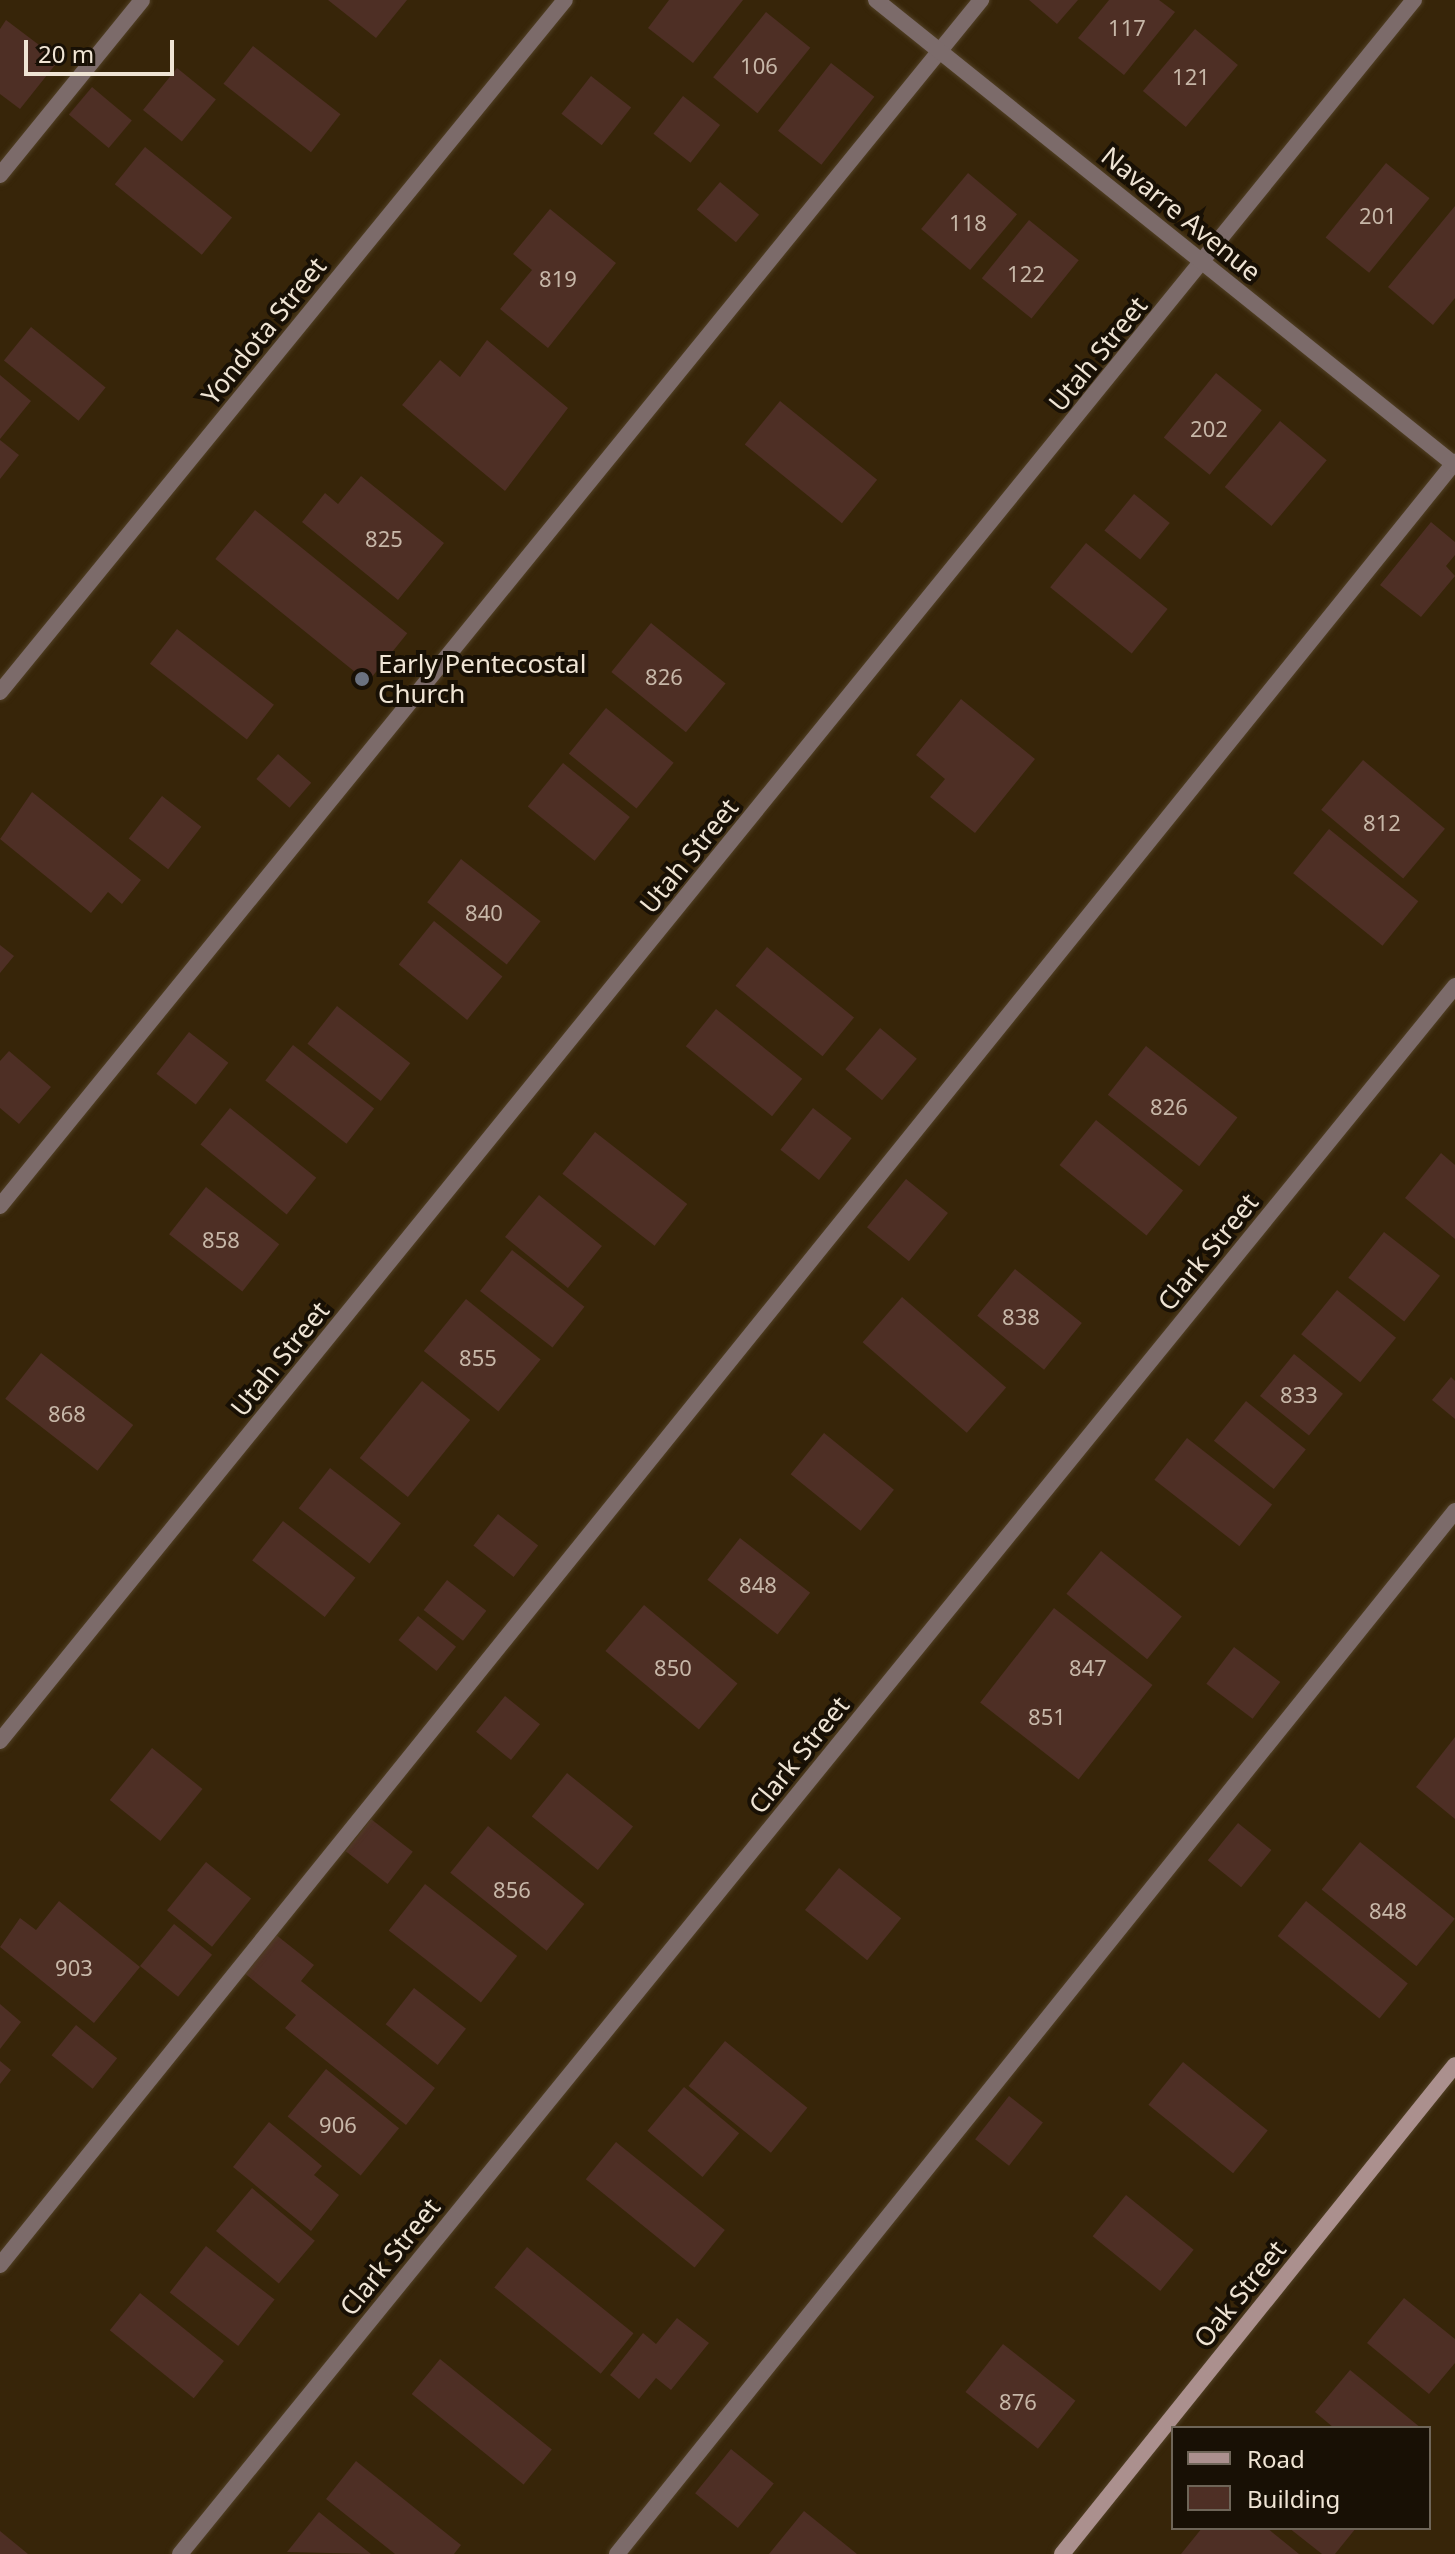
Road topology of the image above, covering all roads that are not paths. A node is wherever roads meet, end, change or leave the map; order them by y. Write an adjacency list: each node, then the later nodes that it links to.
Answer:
1 (142, 0): 7 (street)
2 (565, 0): 10 (street, Yondota Street)
3 (876, 0): 6 (street, Navarre Avenue)
4 (981, 0): 6 (street)
5 (1414, 0): 8 (street, Utah Street)
6 (939, 51): 8 (street, Navarre Avenue); 12 (street)
7 (0, 175)
8 (1203, 262): 9 (street, Navarre Avenue); 14 (street, Utah Street)
9 (1455, 464): 16 (street)
10 (0, 692)
11 (1455, 986): 17 (street, Clark Street)
12 (0, 1206)
13 (1455, 1511): 18 (street)
14 (0, 1741)
15 (1455, 2065): 19 (main road, Oak Street)
16 (0, 2265)
17 (180, 2554)
18 (617, 2554)
19 (1062, 2554)

